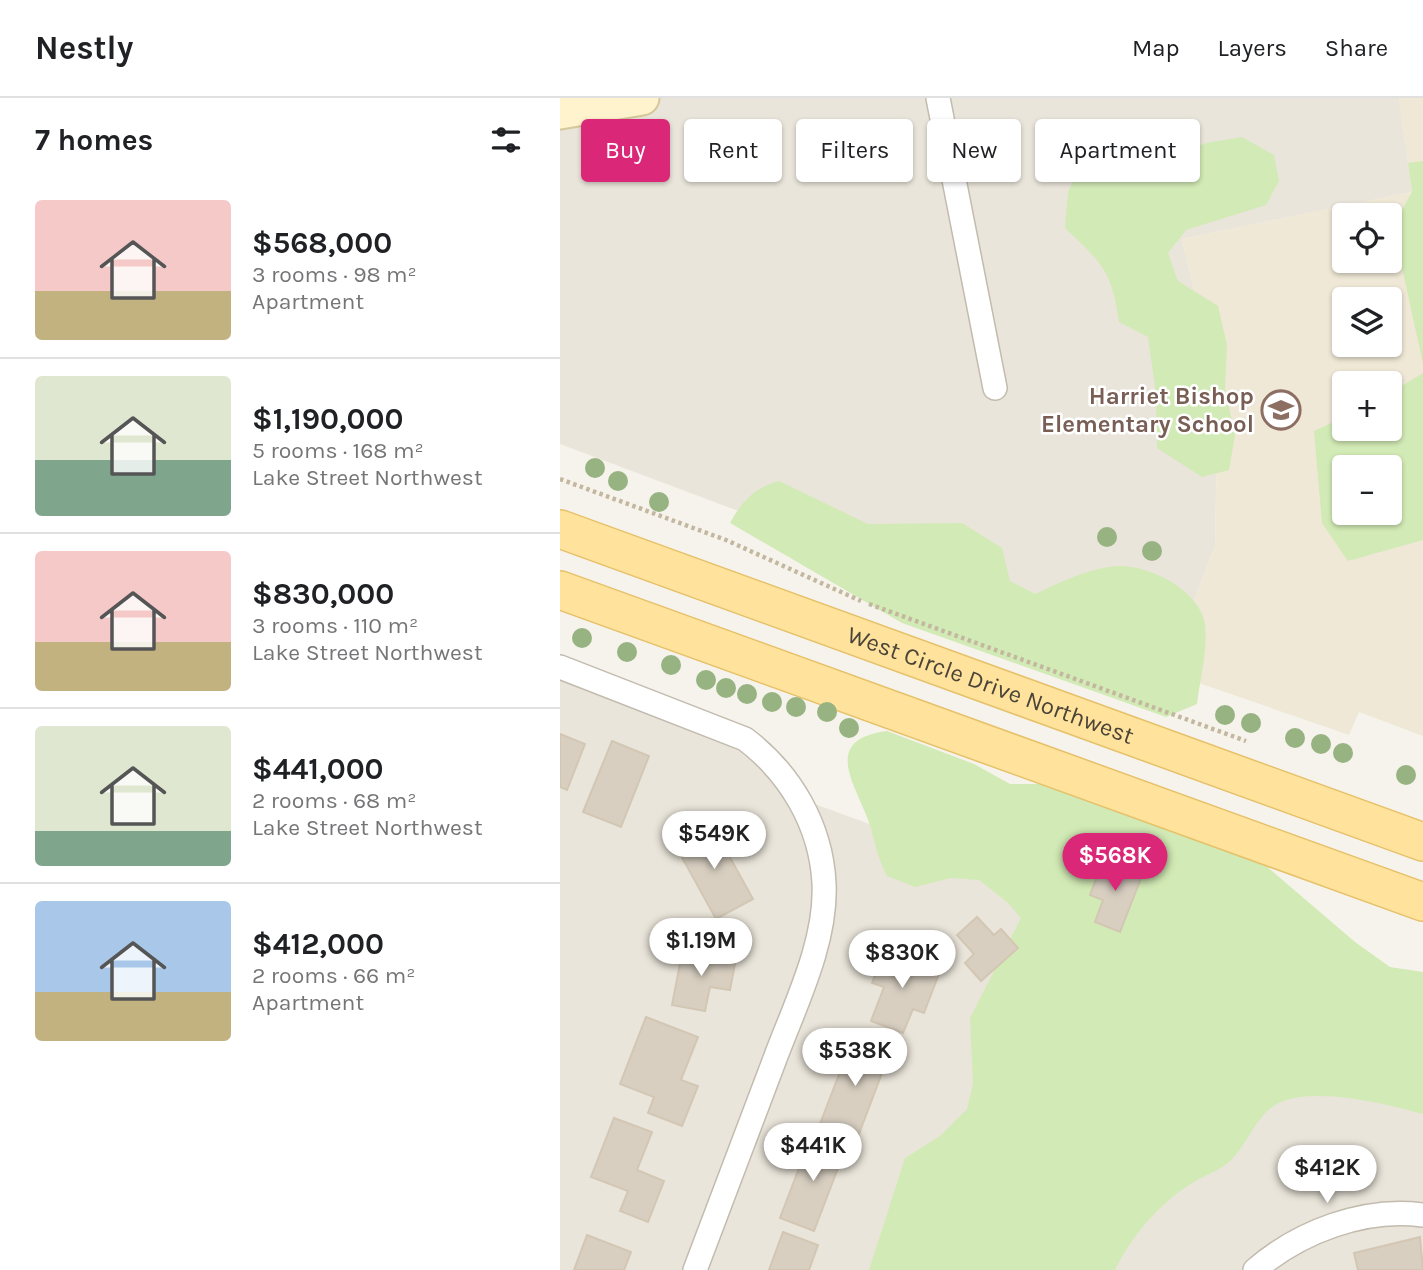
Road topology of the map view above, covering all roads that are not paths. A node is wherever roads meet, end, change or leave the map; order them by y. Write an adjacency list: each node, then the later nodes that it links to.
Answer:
1 (642, 98): 3 (street)
2 (938, 98): 4 (street)
3 (560, 112)
4 (995, 388)
5 (560, 529): 8 (main road, West Circle Drive Northwest)
6 (560, 590): 9 (main road)
7 (560, 667): 11 (street)
8 (1423, 842)
9 (1423, 902)
10 (1423, 1215): 12 (street)
11 (695, 1270)
12 (1255, 1270)

